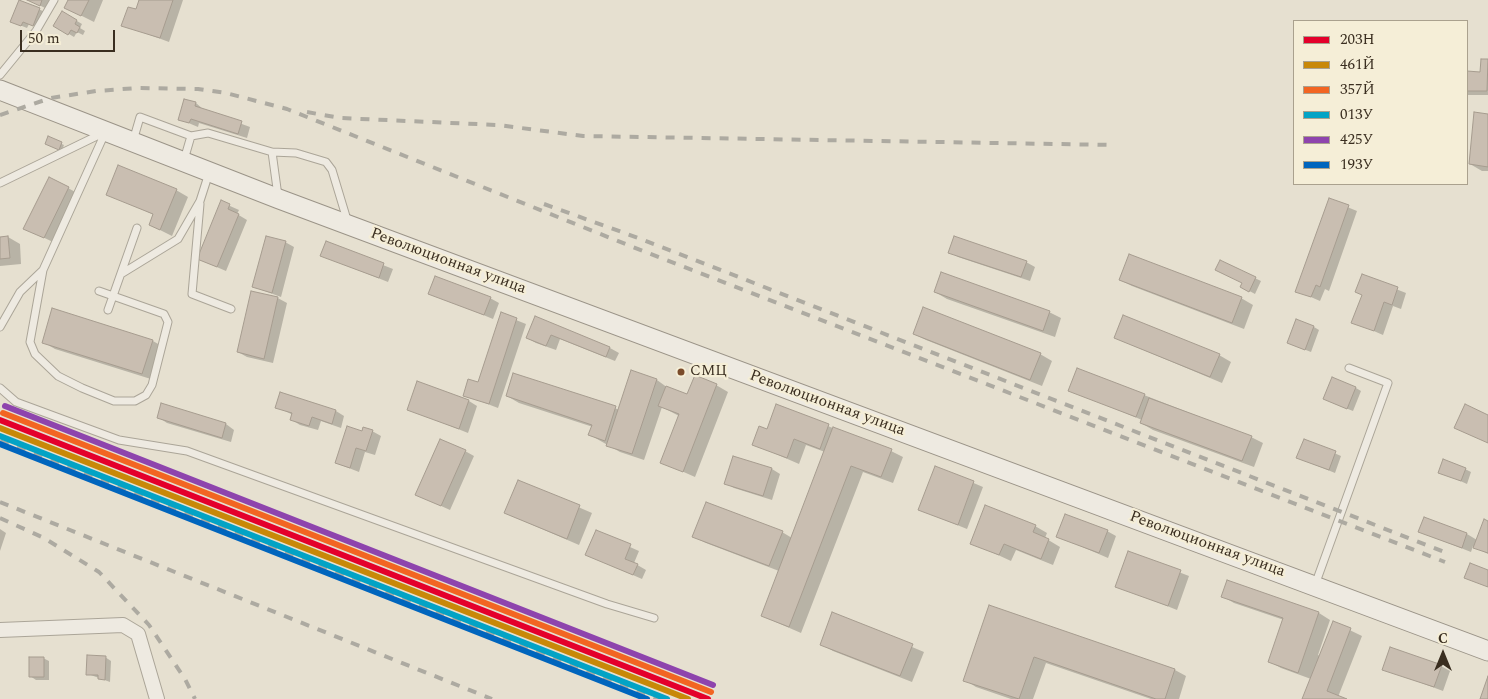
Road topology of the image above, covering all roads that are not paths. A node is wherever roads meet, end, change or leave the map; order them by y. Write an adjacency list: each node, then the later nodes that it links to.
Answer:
1 (54, 0): 2 (lane)
2 (0, 74)
3 (0, 90): 4 (main road, Революционная улица)
4 (105, 132): 6 (main road, Революционная улица); 10 (lane); 15 (lane)
5 (191, 136): 6 (lane); 7 (lane); 8 (lane)
6 (132, 143): 8 (main road, Революционная улица)
7 (272, 152): 11 (lane); 13 (lane)
8 (183, 163): 9 (main road, Революционная улица)
9 (209, 172): 11 (main road, Революционная улица); 12 (lane)
10 (0, 183)
11 (279, 199): 13 (main road, Революционная улица)
12 (200, 201): 16 (lane); 19 (lane)
13 (349, 225): 24 (main road, Революционная улица)
14 (137, 228): 16 (lane)
15 (43, 270): 18 (lane); 21 (lane)
16 (121, 274): 18 (lane)
17 (99, 291): 18 (lane)
18 (113, 296): 20 (lane)
19 (231, 309)
20 (108, 310)
21 (0, 327)
22 (1349, 368): 24 (lane)
23 (0, 388): 25 (lane)
24 (1315, 586): 27 (main road, Революционная улица)
25 (654, 618)
26 (0, 630): 28 (street)
27 (1488, 651)
28 (156, 699)

